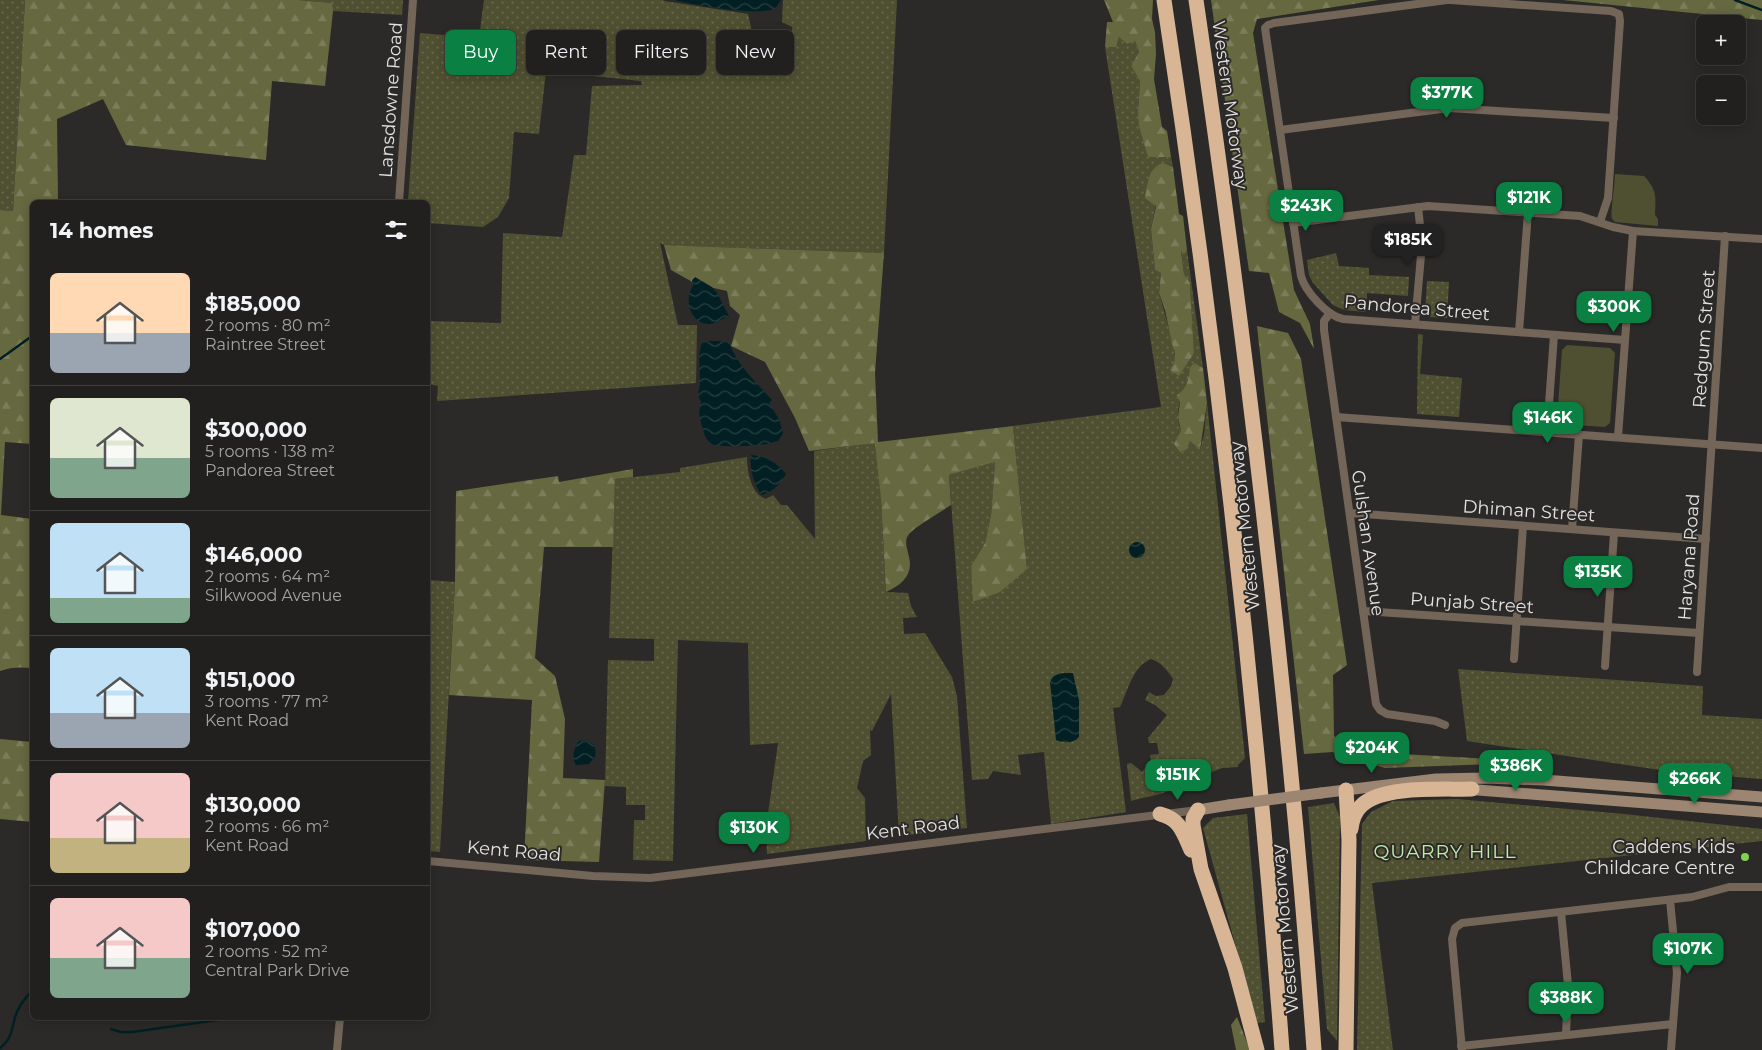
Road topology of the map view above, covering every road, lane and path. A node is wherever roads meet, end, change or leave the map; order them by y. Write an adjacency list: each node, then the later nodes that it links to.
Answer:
1 (412, 0): 7 (street, Lansdowne Road)
2 (1164, 0): 58 (highway, Western Motorway)
3 (1196, 0): 59 (highway, Western Motorway)
4 (1449, 0): 5 (street, Pandorea Street); 6 (street, Pandorea Street)
5 (1614, 118): 6 (street); 10 (street, Pandorea Street)
6 (1280, 130): 11 (street, Pandorea Street)
7 (399, 200)
8 (1418, 207): 9 (street); 11 (street); 16 (street)
9 (1528, 212): 10 (street); 17 (street)
10 (1600, 222): 12 (street)
11 (1293, 223): 15 (street, Pandorea Street)
12 (1633, 231): 13 (street); 19 (street)
13 (1725, 236): 14 (street); 24 (street, Redgum Street)
14 (1762, 239)
15 (1330, 313): 16 (street, Pandorea Street); 20 (street, Gulshan Avenue)
16 (1415, 324): 17 (street, Pandorea Street)
17 (1519, 332): 18 (street, Pandorea Street)
18 (1554, 335): 19 (street, Pandorea Street); 21 (street)
19 (1625, 340): 23 (street)
20 (1336, 417): 21 (street); 26 (street, Gulshan Avenue)
21 (1547, 432): 22 (street)
22 (1579, 435): 23 (street); 28 (street)
23 (1618, 438): 24 (street)
24 (1712, 444): 25 (street); 30 (street, Haryana Road)
25 (1762, 448)
26 (1350, 513): 27 (street, Dhiman Street); 31 (street, Gulshan Avenue)
27 (1523, 526): 28 (street, Dhiman Street); 32 (street)
28 (1572, 529): 29 (street, Dhiman Street)
29 (1614, 533): 30 (street, Dhiman Street); 33 (street)
30 (1706, 539): 34 (street, Haryana Road)
31 (1362, 611): 32 (street, Punjab Street); 38 (street, Gulshan Avenue)
32 (1516, 621): 33 (street, Punjab Street); 35 (street)
33 (1608, 627): 34 (street, Punjab Street); 36 (street)
34 (1699, 633): 37 (street, Haryana Road)
35 (1514, 659)
36 (1605, 666)
37 (1697, 672)
38 (1444, 726)
39 (1401, 784): 40 (main road, Kent Road); 41 (main road, Kent Road); 42 (main road, Kent Road)
40 (1346, 790): 43 (main road, Kent Road, bridge); 46 (highway)
41 (1472, 790): 44 (main road, Kent Road); 46 (highway)
42 (1762, 797)
43 (1198, 810): 45 (street, Kent Road); 48 (highway)
44 (1762, 812)
45 (1160, 814): 47 (street, Kent Road); 48 (highway)
46 (1349, 840): 60 (highway)
47 (430, 861)
48 (1201, 869): 57 (highway)
49 (1762, 887): 50 (street)
50 (1670, 900): 51 (street); 53 (street)
51 (1561, 912): 54 (street); 55 (street)
52 (340, 1020): 56 (street)
53 (1673, 1024): 54 (street); 61 (street)
54 (1566, 1035): 55 (street)
55 (1462, 1048)
56 (337, 1049)
57 (1257, 1050)
58 (1282, 1050)
59 (1314, 1050)
60 (1346, 1050)
61 (1671, 1050)

